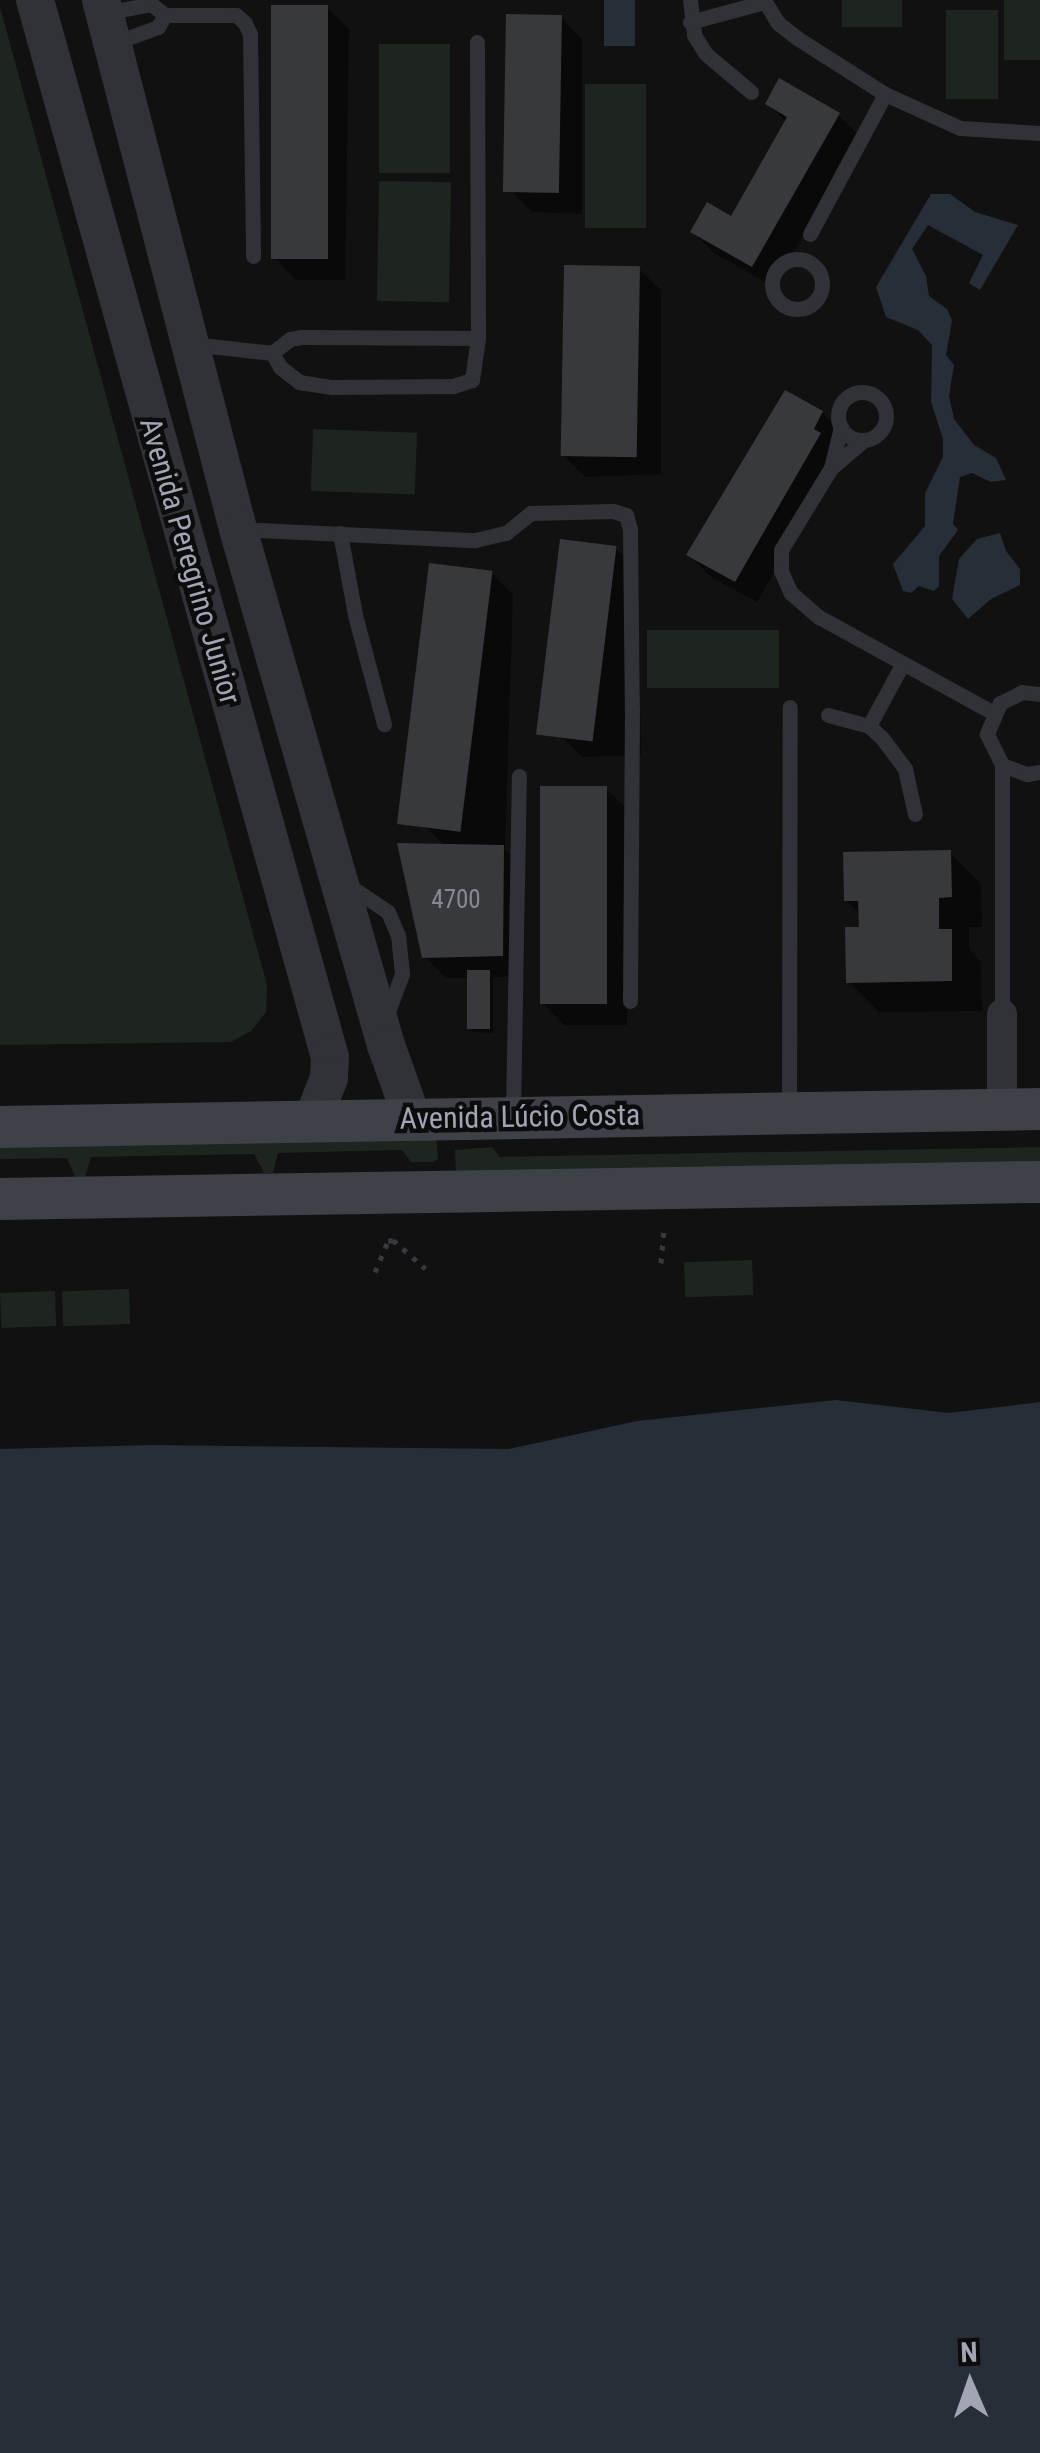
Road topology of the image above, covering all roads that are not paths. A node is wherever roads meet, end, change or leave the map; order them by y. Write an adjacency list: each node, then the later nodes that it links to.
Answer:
1 (34, 0): 14 (street, Avenida Peregrino Junior)
2 (690, 0): 7 (lane)
3 (764, 1): 7 (lane); 10 (lane)
4 (209, 6): 5 (lane); 15 (lane)
5 (167, 10): 6 (lane); 6 (lane)
6 (106, 19): 12 (street, Avenida Peregrino Junior)
7 (690, 22): 9 (lane)
8 (477, 42): 18 (lane)
9 (751, 92)
10 (885, 94): 11 (lane); 13 (lane)
11 (1040, 133)
12 (158, 222): 14 (street); 19 (street, Avenida Peregrino Junior)
13 (810, 234): 16 (lane); 17 (lane)
14 (98, 237): 43 (street, Avenida Peregrino Junior)
15 (253, 256)
16 (787, 261): 17 (lane); 17 (lane)
17 (810, 263)
18 (478, 338): 20 (lane); 20 (lane)
19 (190, 344): 20 (lane); 24 (street, Avenida Peregrino Junior)
20 (272, 354)
21 (841, 427): 22 (lane); 22 (lane); 23 (lane)
22 (864, 440): 23 (lane)
23 (831, 468): 26 (lane)
24 (238, 529): 25 (lane); 42 (street, Avenida Peregrino Junior)
25 (340, 533): 31 (lane); 37 (lane)
26 (902, 665): 29 (lane); 32 (lane)
27 (1040, 694): 29 (lane)
28 (790, 707): 40 (lane)
29 (992, 712): 33 (lane)
30 (828, 715): 32 (lane)
31 (384, 724)
32 (869, 726): 36 (lane)
33 (1002, 765): 34 (lane); 38 (lane)
34 (1040, 772)
35 (519, 776): 41 (lane)
36 (916, 814)
37 (630, 1001)
38 (1002, 1014): 39 (street)
39 (1021, 1110): 40 (main road, Avenida Lúcio Costa)
40 (790, 1113): 41 (main road, Avenida Lúcio Costa)
41 (513, 1117): 42 (main road, Avenida Lúcio Costa)
42 (412, 1118): 43 (main road, Avenida Lúcio Costa)
43 (312, 1121): 44 (main road, Avenida Lúcio Costa)
44 (0, 1127)
45 (1040, 1182): 46 (main road)
46 (0, 1199)

